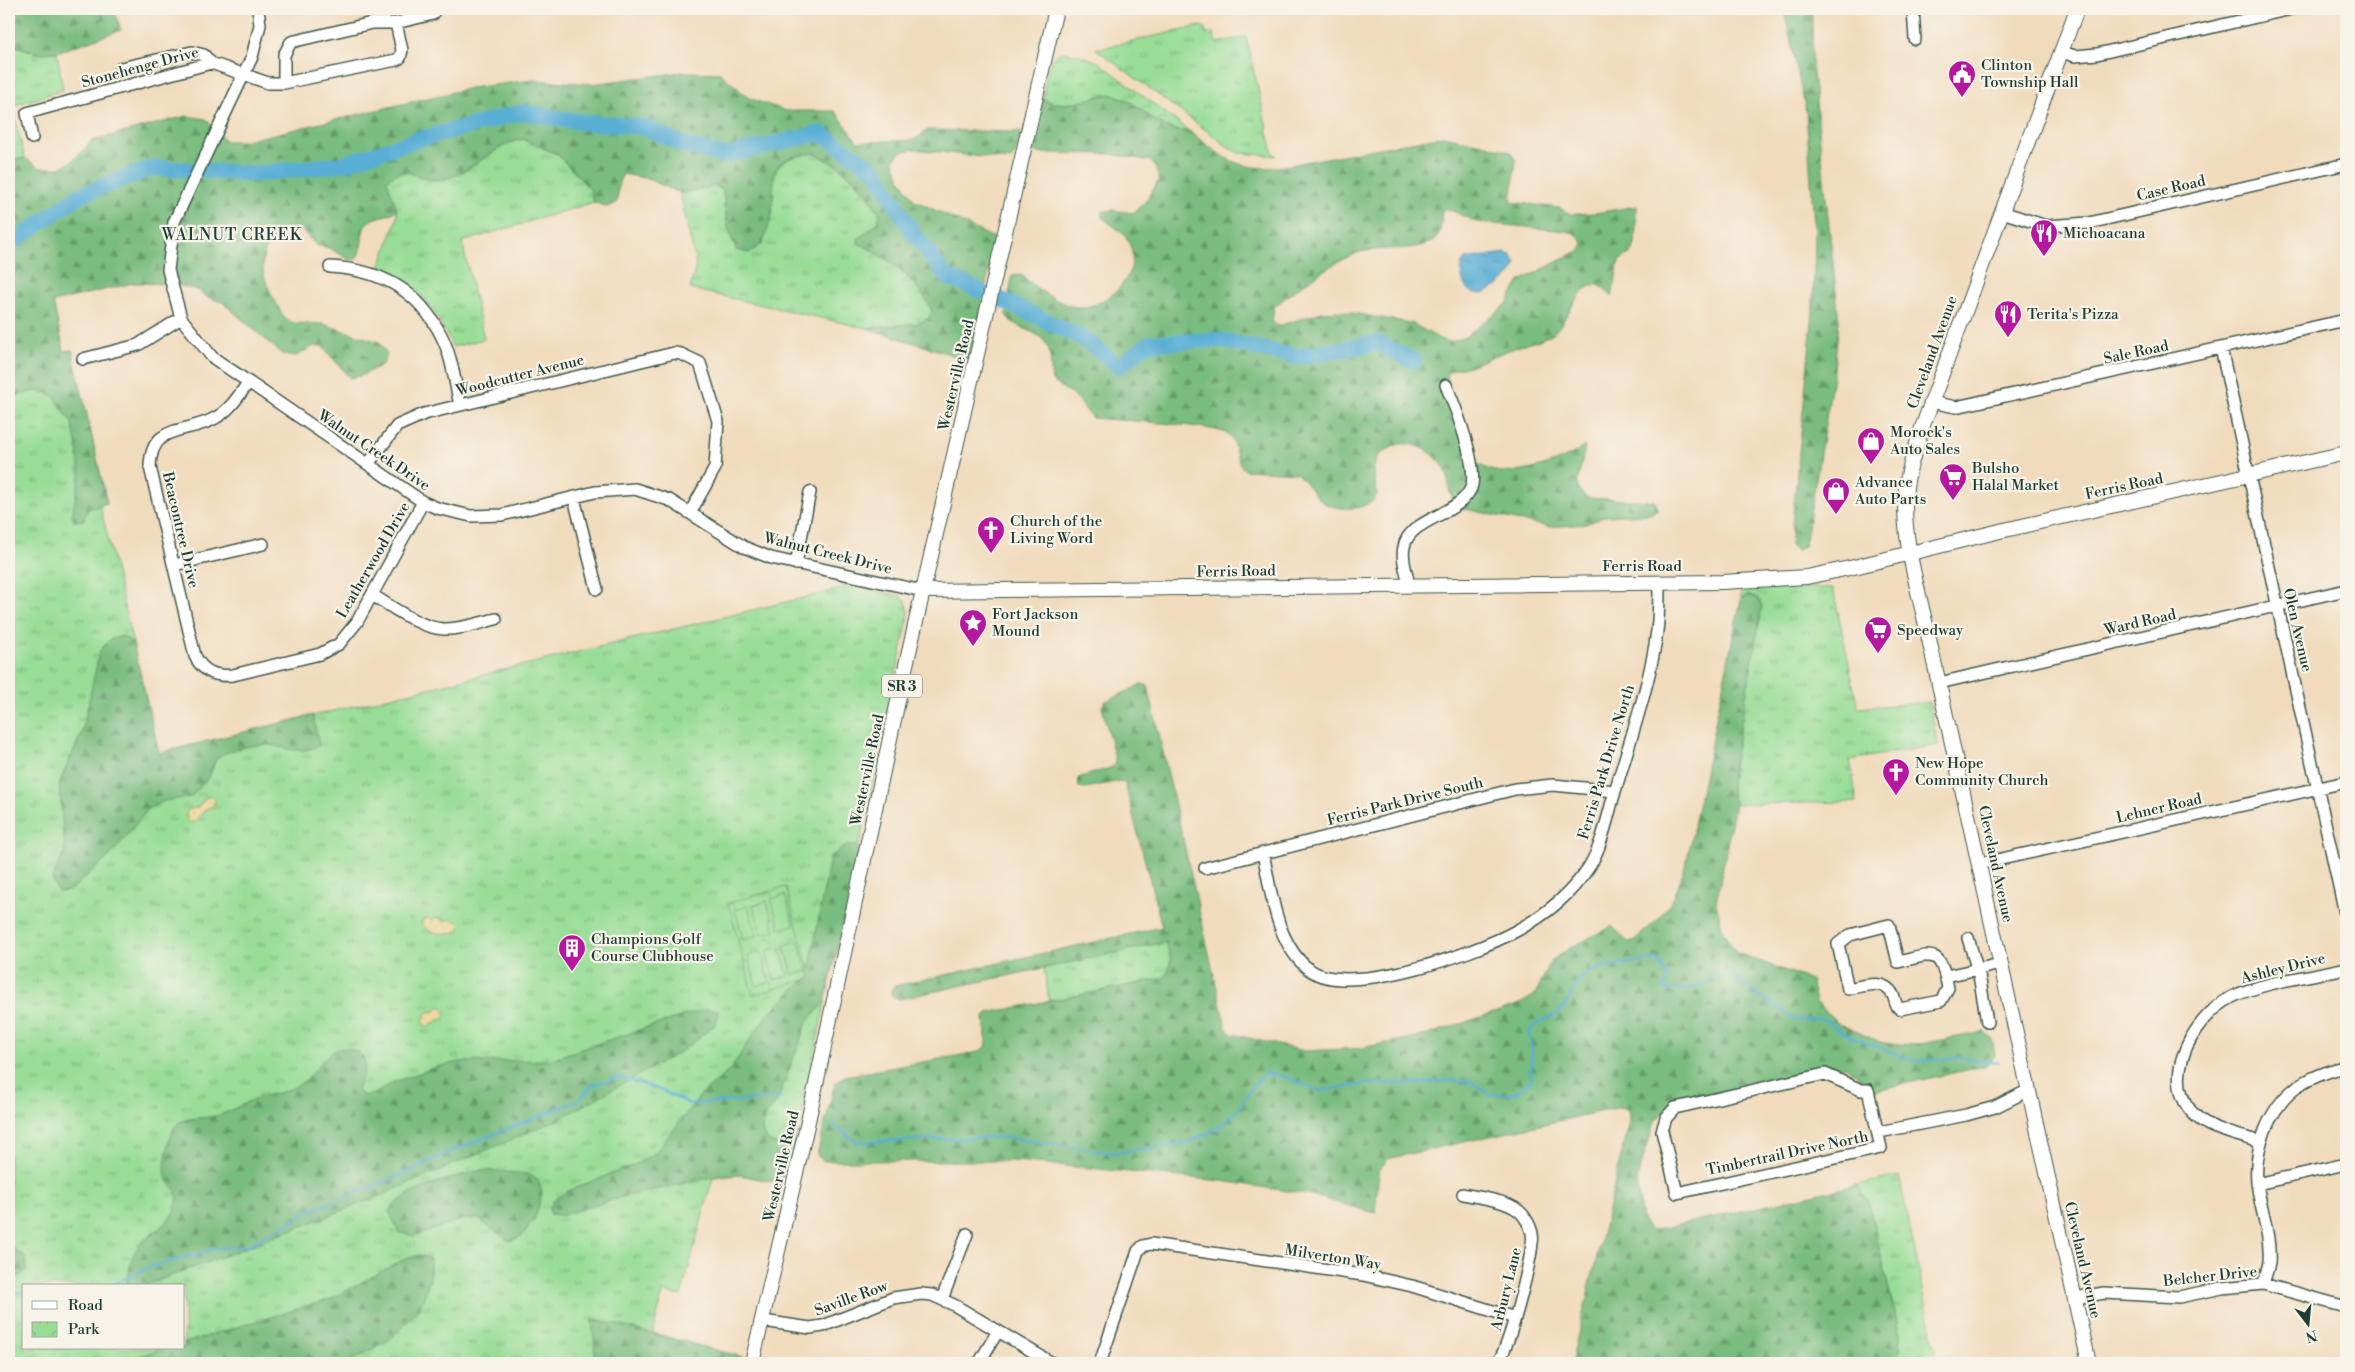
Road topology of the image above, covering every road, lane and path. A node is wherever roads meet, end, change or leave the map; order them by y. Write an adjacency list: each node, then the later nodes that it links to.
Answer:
1 (258, 9): 12 (street, Walnut Creek Drive)
2 (1056, 9): 40 (main road, Westerville Road / SR 3)
3 (1913, 9): 8 (street)
4 (2077, 9): 9 (main road, Cleveland Avenue)
5 (2291, 9): 9 (street)
6 (433, 14): 7 (street)
7 (396, 22): 13 (street); 13 (street, Stonehenge Drive)
8 (1915, 39)
9 (2061, 52): 16 (main road, Cleveland Avenue)
10 (210, 64): 11 (street); 12 (street, Stonehenge Drive); 14 (street, Stonehenge Drive)
11 (121, 68)
12 (243, 74): 13 (street, Stonehenge Drive); 18 (street, Walnut Creek Drive)
13 (284, 83)
14 (32, 138)
15 (2346, 164): 16 (street, Case Road)
16 (2002, 212): 24 (main road, Cleveland Avenue)
17 (330, 267): 25 (street)
18 (181, 318): 21 (street); 22 (street, Walnut Creek Drive)
19 (2346, 320): 20 (street, Sale Road)
20 (2221, 348): 24 (street, Sale Road); 28 (street, Olen Avenue)
21 (83, 359)
22 (248, 383): 27 (street, Walnut Creek Drive); 36 (street, Beacontree Drive)
23 (1446, 385): 38 (street)
24 (1931, 402): 34 (main road, Cleveland Avenue)
25 (460, 405): 27 (street, Woodcutter Avenue); 32 (street, Woodcutter Avenue)
26 (2346, 453): 28 (main road, Ferris Road)
27 (368, 464): 31 (street, Walnut Creek Drive)
28 (2249, 476): 34 (main road, Ferris Road); 43 (street, Olen Avenue)
29 (810, 492): 35 (street)
30 (574, 498): 31 (street, Walnut Creek Drive); 32 (street, Walnut Creek Drive); 39 (street)
31 (423, 502): 42 (street, Leatherwood Drive)
32 (690, 513): 35 (street, Walnut Creek Drive)
33 (263, 544): 36 (street)
34 (1911, 554): 37 (main road, Ferris Road); 46 (main road, Cleveland Avenue)
35 (796, 564): 40 (street, Walnut Creek Drive)
36 (174, 565): 45 (street, Beacontree Drive)
37 (1659, 582): 38 (main road, Ferris Road); 49 (street, Ferris Park Drive North)
38 (1409, 585): 40 (main road, Ferris Road)
39 (597, 588)
40 (923, 590): 73 (main road, Westerville Road / SR 3)
41 (2346, 590): 43 (street, Ward Road)
42 (372, 595): 44 (street); 45 (street, Leatherwood Drive)
43 (2278, 606): 46 (street, Ward Road); 48 (street, Olen Avenue)
44 (496, 619)
45 (209, 672)
46 (1939, 683): 51 (main road, Cleveland Avenue)
47 (2346, 782): 48 (street, Lehner Road)
48 (2317, 788): 51 (street, Lehner Road); 53 (street, Olen Avenue)
49 (1615, 791): 50 (street, Ferris Park Drive South); 50 (street, Ferris Park Drive North)
50 (1263, 853): 52 (street, Ferris Park Drive South)
51 (1979, 864): 55 (main road, Cleveland Avenue)
52 (1205, 868)
53 (2346, 918)
54 (1968, 938): 57 (street)
55 (2001, 964): 57 (street); 61 (main road, Cleveland Avenue)
56 (2346, 968): 63 (street, Ashley Drive)
57 (1977, 969): 58 (street); 59 (street)
58 (1946, 976): 58 (street)
59 (1987, 1022)
60 (2346, 1066): 63 (street)
61 (2029, 1090): 62 (street, Timbertrail Drive North); 69 (main road, Cleveland Avenue)
62 (1879, 1132): 62 (street, Timbertrail Drive North)
63 (2261, 1142): 65 (street)
64 (2346, 1164): 65 (street)
65 (2257, 1184): 68 (street)
66 (1463, 1194): 72 (street, Arbury Lane)
67 (967, 1234): 70 (street)
68 (2263, 1284): 69 (street, Belcher Drive); 71 (street, Belcher Drive)
69 (2075, 1298): 80 (main road, Cleveland Avenue)
70 (942, 1299): 73 (street, Saville Row); 74 (street, Saville Row)
71 (2346, 1307)
72 (1515, 1318): 78 (street, Milverton Way); 79 (street, Arbury Lane)
73 (763, 1321): 75 (main road, Westerville Road / SR 3)
74 (998, 1332): 76 (street); 77 (street, Saville Row)
75 (752, 1363)
76 (979, 1363)
77 (1052, 1363)
78 (1100, 1363)
79 (1497, 1363)
80 (2089, 1363)

